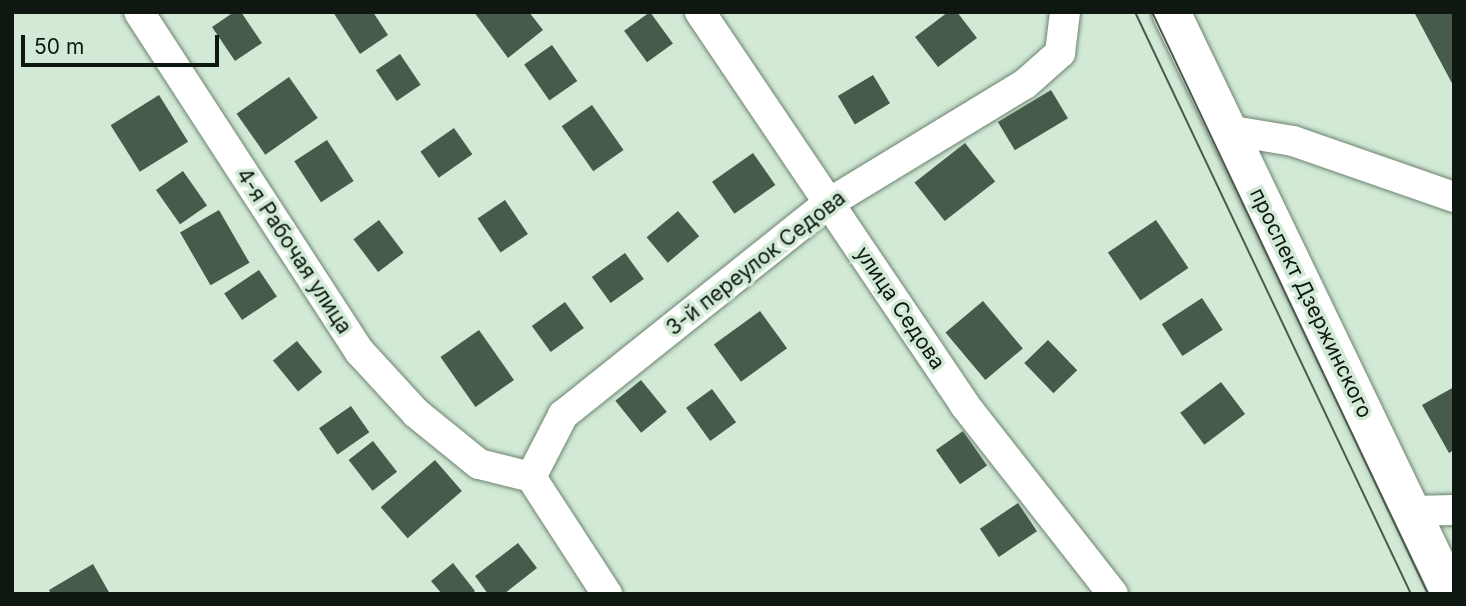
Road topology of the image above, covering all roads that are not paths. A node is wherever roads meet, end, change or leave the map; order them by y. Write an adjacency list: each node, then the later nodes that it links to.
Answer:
1 (139, 12): 8 (street, 4-я Рабочая улица)
2 (700, 12): 7 (street, улица Седова)
3 (1065, 12): 7 (street, 3-й переулок Седова)
4 (1171, 12): 5 (main road, проспект Дзержинского)
5 (1227, 130): 6 (street); 10 (main road, проспект Дзержинского)
6 (1454, 197)
7 (829, 203): 8 (street, 3-й переулок Седова); 12 (street, улица Седова)
8 (531, 477): 11 (street)
9 (1454, 510): 10 (street)
10 (1412, 511): 13 (main road, проспект Дзержинского)
11 (607, 594)
12 (1113, 594)
13 (1451, 594)

